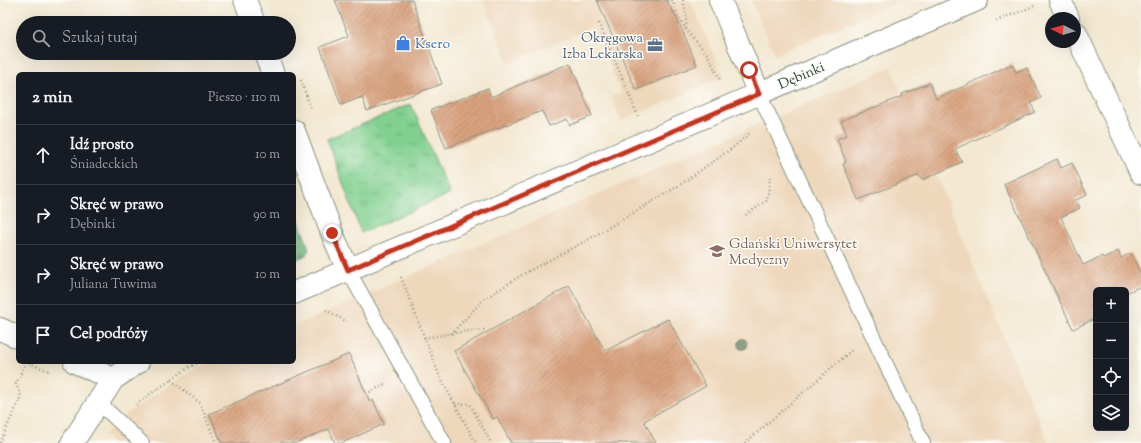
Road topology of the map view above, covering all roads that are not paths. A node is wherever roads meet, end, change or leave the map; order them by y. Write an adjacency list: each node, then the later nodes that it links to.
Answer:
1 (245, 0): 6 (street)
2 (720, 0): 10 (street)
3 (977, 0): 10 (street, Dębinki)
4 (1060, 0): 5 (street)
5 (1065, 12)
6 (251, 16)
7 (1081, 45): 12 (street)
8 (268, 60): 9 (street)
9 (272, 72)
10 (759, 94): 13 (street, Dębinki); 24 (lane)
11 (296, 136): 13 (street)
12 (1141, 173)
13 (348, 270): 14 (street, Dębinki); 23 (lane)
14 (296, 292)
15 (0, 329): 16 (street)
16 (16, 336)
17 (79, 364): 19 (street)
18 (135, 364): 19 (street)
19 (113, 380): 20 (street)
20 (98, 402): 21 (street); 22 (lane)
21 (72, 443)
22 (142, 443)
23 (444, 443)
24 (923, 443)

